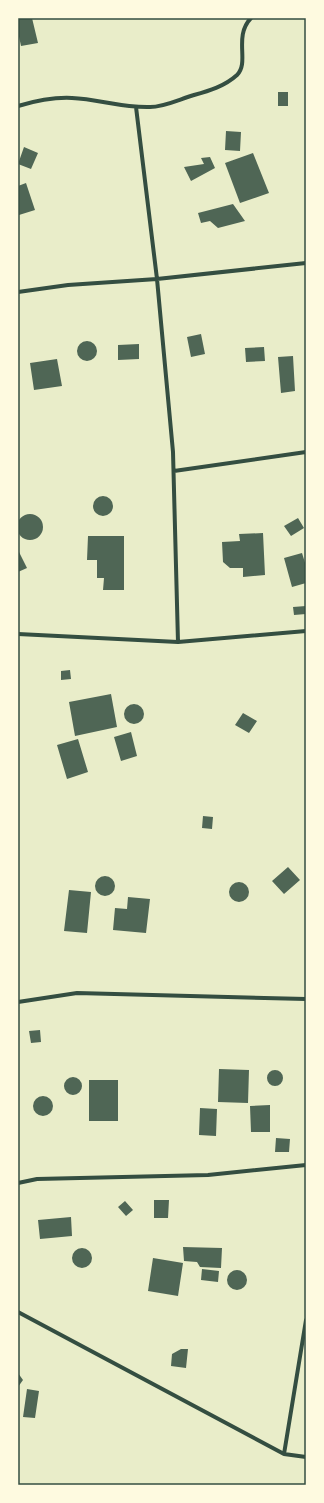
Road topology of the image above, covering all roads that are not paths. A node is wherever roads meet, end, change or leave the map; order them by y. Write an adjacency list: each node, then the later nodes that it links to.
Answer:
1 (251, 18): 3 (street)
2 (18, 106): 3 (street)
3 (136, 107): 5 (street)
4 (306, 263): 5 (street)
5 (157, 279): 6 (street); 8 (street)
6 (18, 292)
7 (306, 452): 8 (street)
8 (174, 471): 11 (street)
9 (306, 632): 11 (street)
10 (18, 634): 11 (street)
11 (178, 642)
12 (306, 999): 13 (street)
13 (18, 1002)
14 (306, 1165): 15 (street)
15 (18, 1183)
16 (18, 1312): 18 (street)
17 (306, 1320): 18 (street)
18 (284, 1454): 19 (street)
19 (306, 1457)

